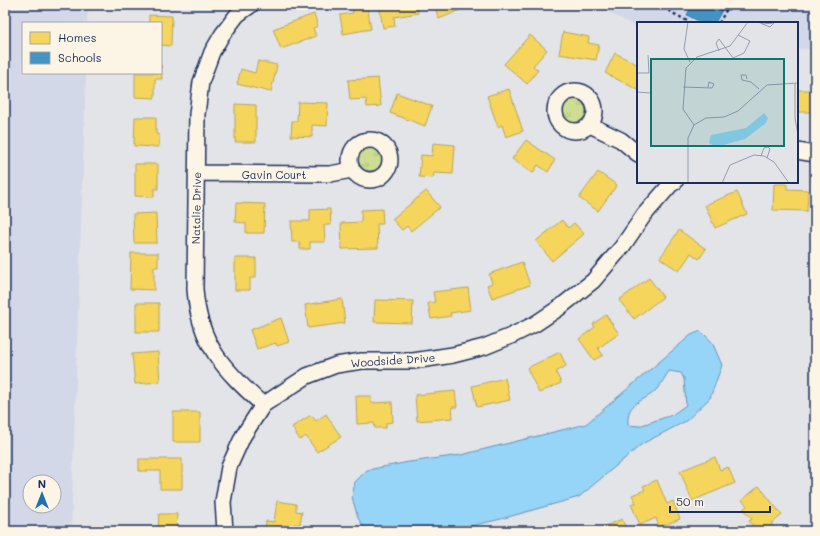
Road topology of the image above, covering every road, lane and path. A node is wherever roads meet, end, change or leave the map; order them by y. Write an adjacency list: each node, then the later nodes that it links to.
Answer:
1 (251, 5): 4 (street, Natalie Drive)
2 (658, 5): 5 (path)
3 (729, 5): 6 (path)
4 (233, 10): 12 (street, Natalie Drive)
5 (689, 22)
6 (720, 22)
7 (590, 125): 9 (street)
8 (798, 151): 10 (street)
9 (637, 153)
10 (815, 154)
11 (352, 170): 12 (street, Gavin Court)
12 (196, 173): 14 (street, Natalie Drive)
13 (671, 183): 14 (street, Woodside Drive)
14 (263, 405): 15 (street, Woodside Drive)
15 (224, 531)

